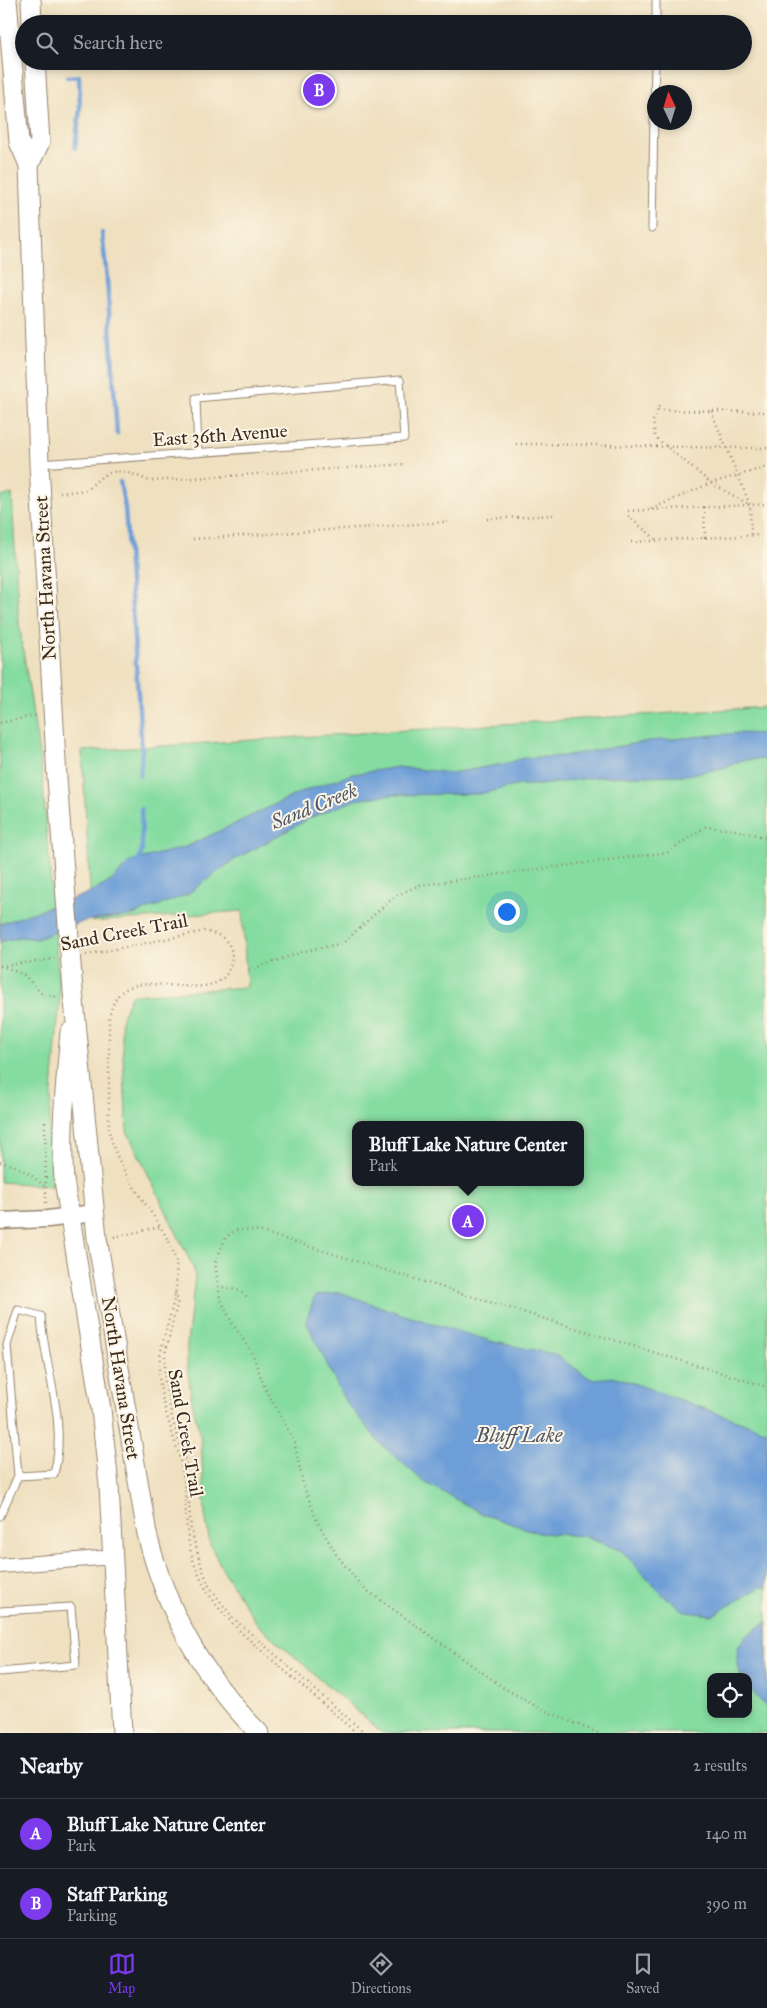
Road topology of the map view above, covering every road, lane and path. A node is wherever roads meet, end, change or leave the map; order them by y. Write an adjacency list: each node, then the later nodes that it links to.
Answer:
1 (7, 0): 6 (main road, North Havana Street)
2 (31, 0): 4 (main road)
3 (656, 0): 5 (lane)
4 (32, 15)
5 (656, 15)
6 (5, 26): 9 (main road, North Havana Street)
7 (36, 70): 9 (main road, North Havana Street)
8 (655, 70): 10 (lane)
9 (30, 165): 18 (main road, North Havana Street)
10 (652, 228)
11 (711, 411): 12 (path); 14 (path); 15 (path)
12 (767, 412)
13 (516, 444): 14 (path)
14 (672, 448): 15 (path); 22 (path)
15 (727, 448): 16 (path); 21 (path)
16 (767, 448)
17 (198, 453): 17 (lane, East 36th Avenue); 18 (lane, East 36th Avenue)
18 (39, 464): 46 (main road, North Havana Street, bridge)
19 (406, 464): 23 (path)
20 (767, 467): 21 (path)
21 (738, 474): 22 (path); 24 (path)
22 (711, 483): 24 (path); 27 (path)
23 (60, 493)
24 (750, 504): 25 (path); 26 (path); 34 (path)
25 (767, 504)
26 (704, 507): 27 (path); 35 (path)
27 (650, 510): 28 (path)
28 (628, 511)
29 (554, 515): 31 (path)
30 (628, 516): 37 (path)
31 (487, 519)
32 (448, 522): 36 (path)
33 (759, 535): 34 (path)
34 (751, 536): 35 (path)
35 (705, 538): 37 (path)
36 (193, 539)
37 (658, 541): 38 (path)
38 (631, 542)
39 (40, 714): 40 (path)
40 (0, 723)
41 (767, 838): 45 (path)
42 (82, 955): 52 (path, Sand Creek Trail)
43 (62, 958): 44 (path, Sand Creek Trail)
44 (2, 966): 46 (path)
45 (249, 970)
46 (67, 994): 49 (main road, North Havana Street); 50 (main road, North Havana Street)
47 (0, 1162): 48 (path)
48 (45, 1193)
49 (94, 1213): 50 (street); 65 (main road, North Havana Street)
50 (70, 1217): 51 (street); 60 (main road, North Havana Street)
51 (0, 1221)
52 (160, 1226): 53 (path); 55 (path, Sand Creek Trail)
53 (113, 1237)
54 (218, 1286): 56 (path); 57 (path); 68 (path)
55 (175, 1292): 66 (path, Sand Creek Trail); 67 (path)
56 (247, 1297)
57 (767, 1387)
58 (18, 1476): 58 (lane); 59 (lane)
59 (0, 1516)
60 (112, 1557): 61 (street); 64 (main road, North Havana Street)
61 (0, 1566)
62 (0, 1611): 63 (lane)
63 (0, 1672)
64 (122, 1733)
65 (260, 1733)
66 (356, 1733)
67 (365, 1733)
68 (598, 1733)

